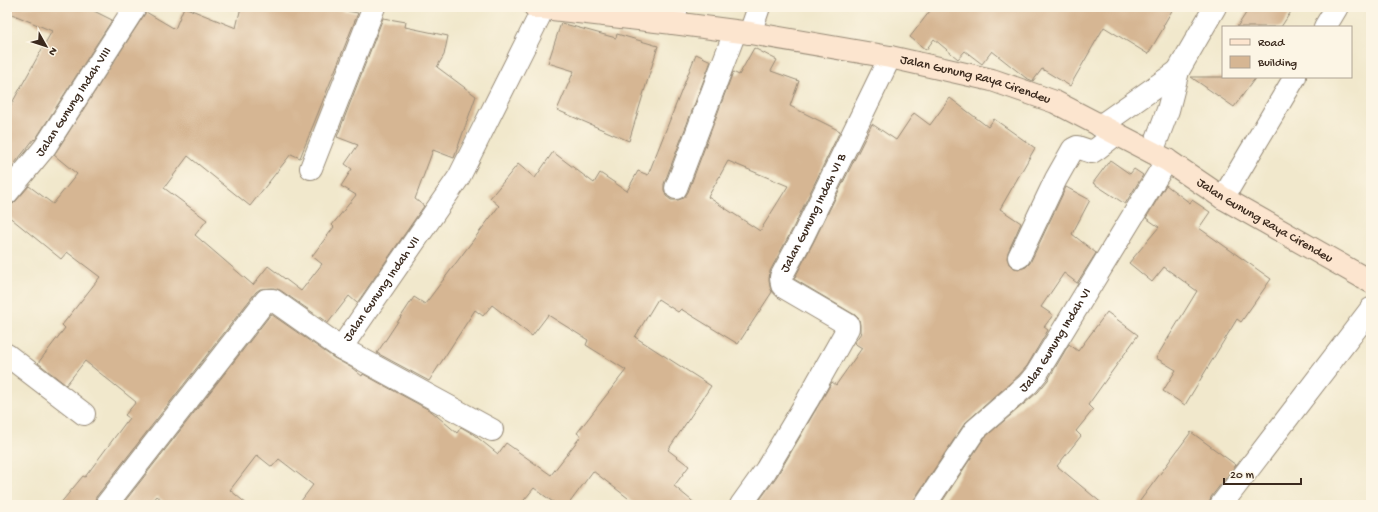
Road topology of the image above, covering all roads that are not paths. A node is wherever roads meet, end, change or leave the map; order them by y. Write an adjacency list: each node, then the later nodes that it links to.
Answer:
1 (135, 7): 19 (street, Jalan Gunung Indah VIII)
2 (374, 7): 17 (street)
3 (535, 7): 7 (street, Jalan Gunung Raya Cirendeu)
4 (759, 7): 11 (street)
5 (1215, 7): 13 (street)
6 (1337, 7): 10 (street)
7 (544, 8): 8 (street, Jalan Gunung Raya Cirendeu); 24 (street, Jalan Gunung Indah VII)
8 (591, 10): 9 (street, Jalan Gunung Raya Cirendeu)
9 (675, 15): 11 (street, Jalan Gunung Raya Cirendeu)
10 (1326, 26)
11 (743, 32): 12 (street, Jalan Gunung Raya Cirendeu); 18 (street)
12 (890, 57): 15 (street, Jalan Gunung Raya Cirendeu); 29 (street, Jalan Gunung Indah VI B)
13 (1178, 71): 15 (street); 16 (street, Jalan Gunung Indah VI)
14 (1294, 78): 20 (street)
15 (1108, 130): 16 (street, Jalan Gunung Raya Cirendeu); 21 (street)
16 (1159, 156): 20 (street, Jalan Gunung Raya Cirendeu); 30 (street, Jalan Gunung Indah VI)
17 (311, 168)
18 (676, 188)
19 (7, 193)
20 (1223, 198): 22 (street, Jalan Gunung Raya Cirendeu)
21 (1019, 257)
22 (1371, 282)
23 (1371, 308): 31 (street)
24 (341, 348): 27 (street); 28 (street, Jalan Gunung Indah VII)
25 (7, 354): 26 (street)
26 (84, 414)
27 (492, 430)
28 (106, 505)
29 (741, 505)
30 (925, 505)
31 (1221, 505)

